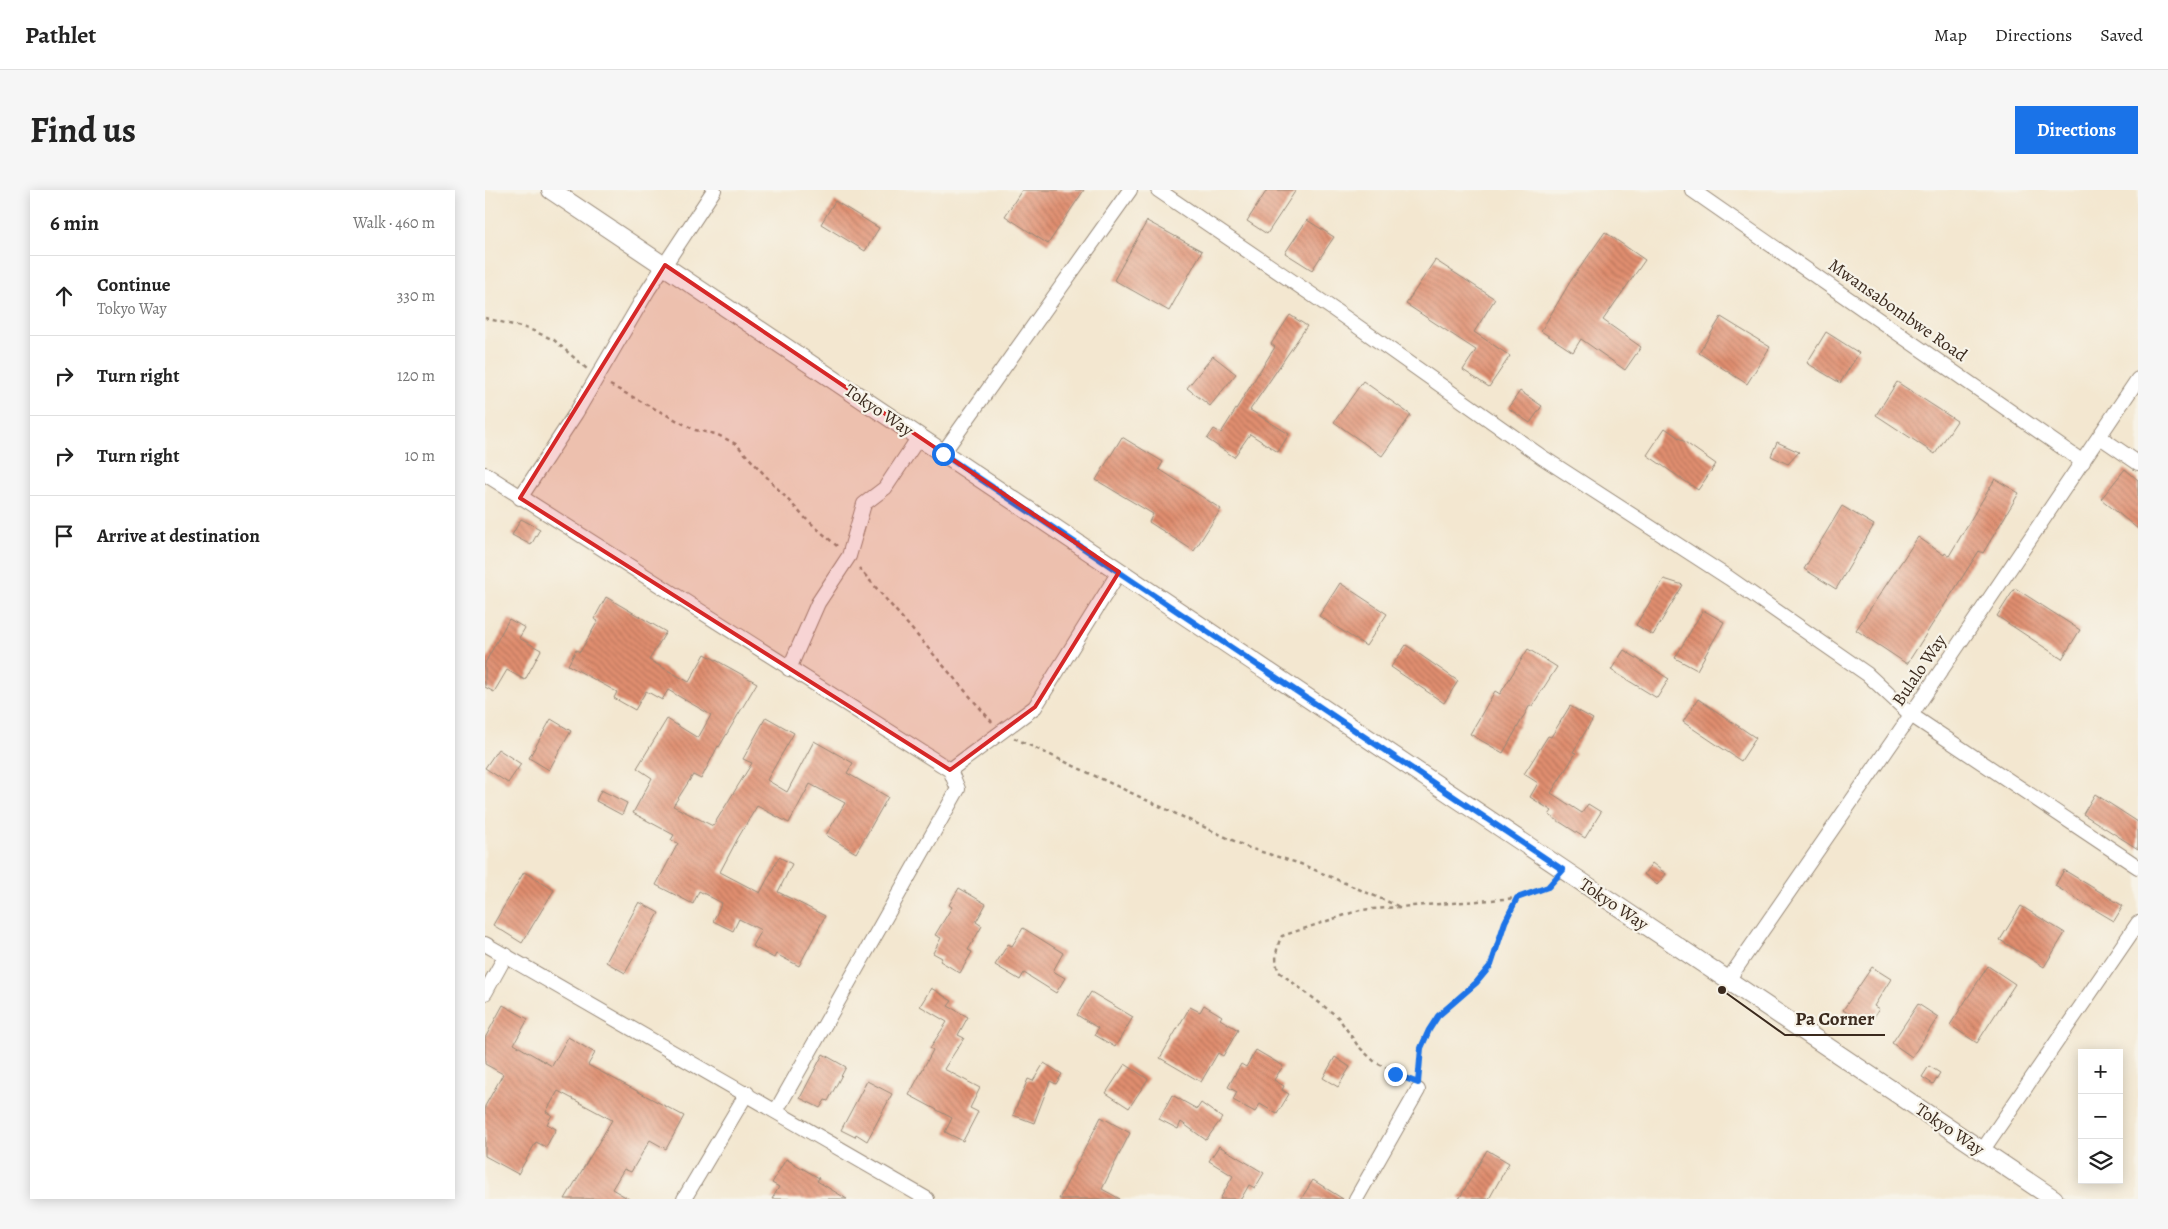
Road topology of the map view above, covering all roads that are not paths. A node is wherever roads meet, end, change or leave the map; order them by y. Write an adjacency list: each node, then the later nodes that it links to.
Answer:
1 (551, 190): 6 (street, Tokyo Way)
2 (714, 190): 6 (street)
3 (1130, 190): 10 (street)
4 (1157, 190): 17 (street)
5 (1692, 190): 11 (street, Mwansabombwe Road)
6 (665, 266): 8 (street, Tokyo Way); 14 (street)
7 (2138, 380): 9 (street, Bulalo Way)
8 (919, 437): 10 (street, Tokyo Way); 16 (street)
9 (2100, 437): 11 (street, Bulalo Way); 12 (street)
10 (943, 454): 15 (street, Tokyo Way)
11 (2083, 462): 17 (street, Bulalo Way)
12 (2138, 463)
13 (485, 474): 14 (street)
14 (520, 498): 16 (street)
15 (1119, 572): 18 (street); 23 (street, Tokyo Way)
16 (789, 669): 18 (street)
17 (1911, 715): 19 (street); 23 (street, Bulalo Way)
18 (950, 770): 27 (street)
19 (2138, 867)
20 (2138, 923): 28 (street)
21 (485, 944): 22 (street)
22 (506, 956): 24 (street); 26 (street)
23 (1728, 980): 28 (street, Tokyo Way)
24 (485, 993)
25 (1418, 1086): 31 (street)
26 (747, 1093): 27 (street); 29 (street)
27 (776, 1111): 30 (street)
28 (1982, 1151): 32 (street, Tokyo Way)
29 (685, 1199)
30 (927, 1199)
31 (1356, 1199)
32 (2054, 1199)

